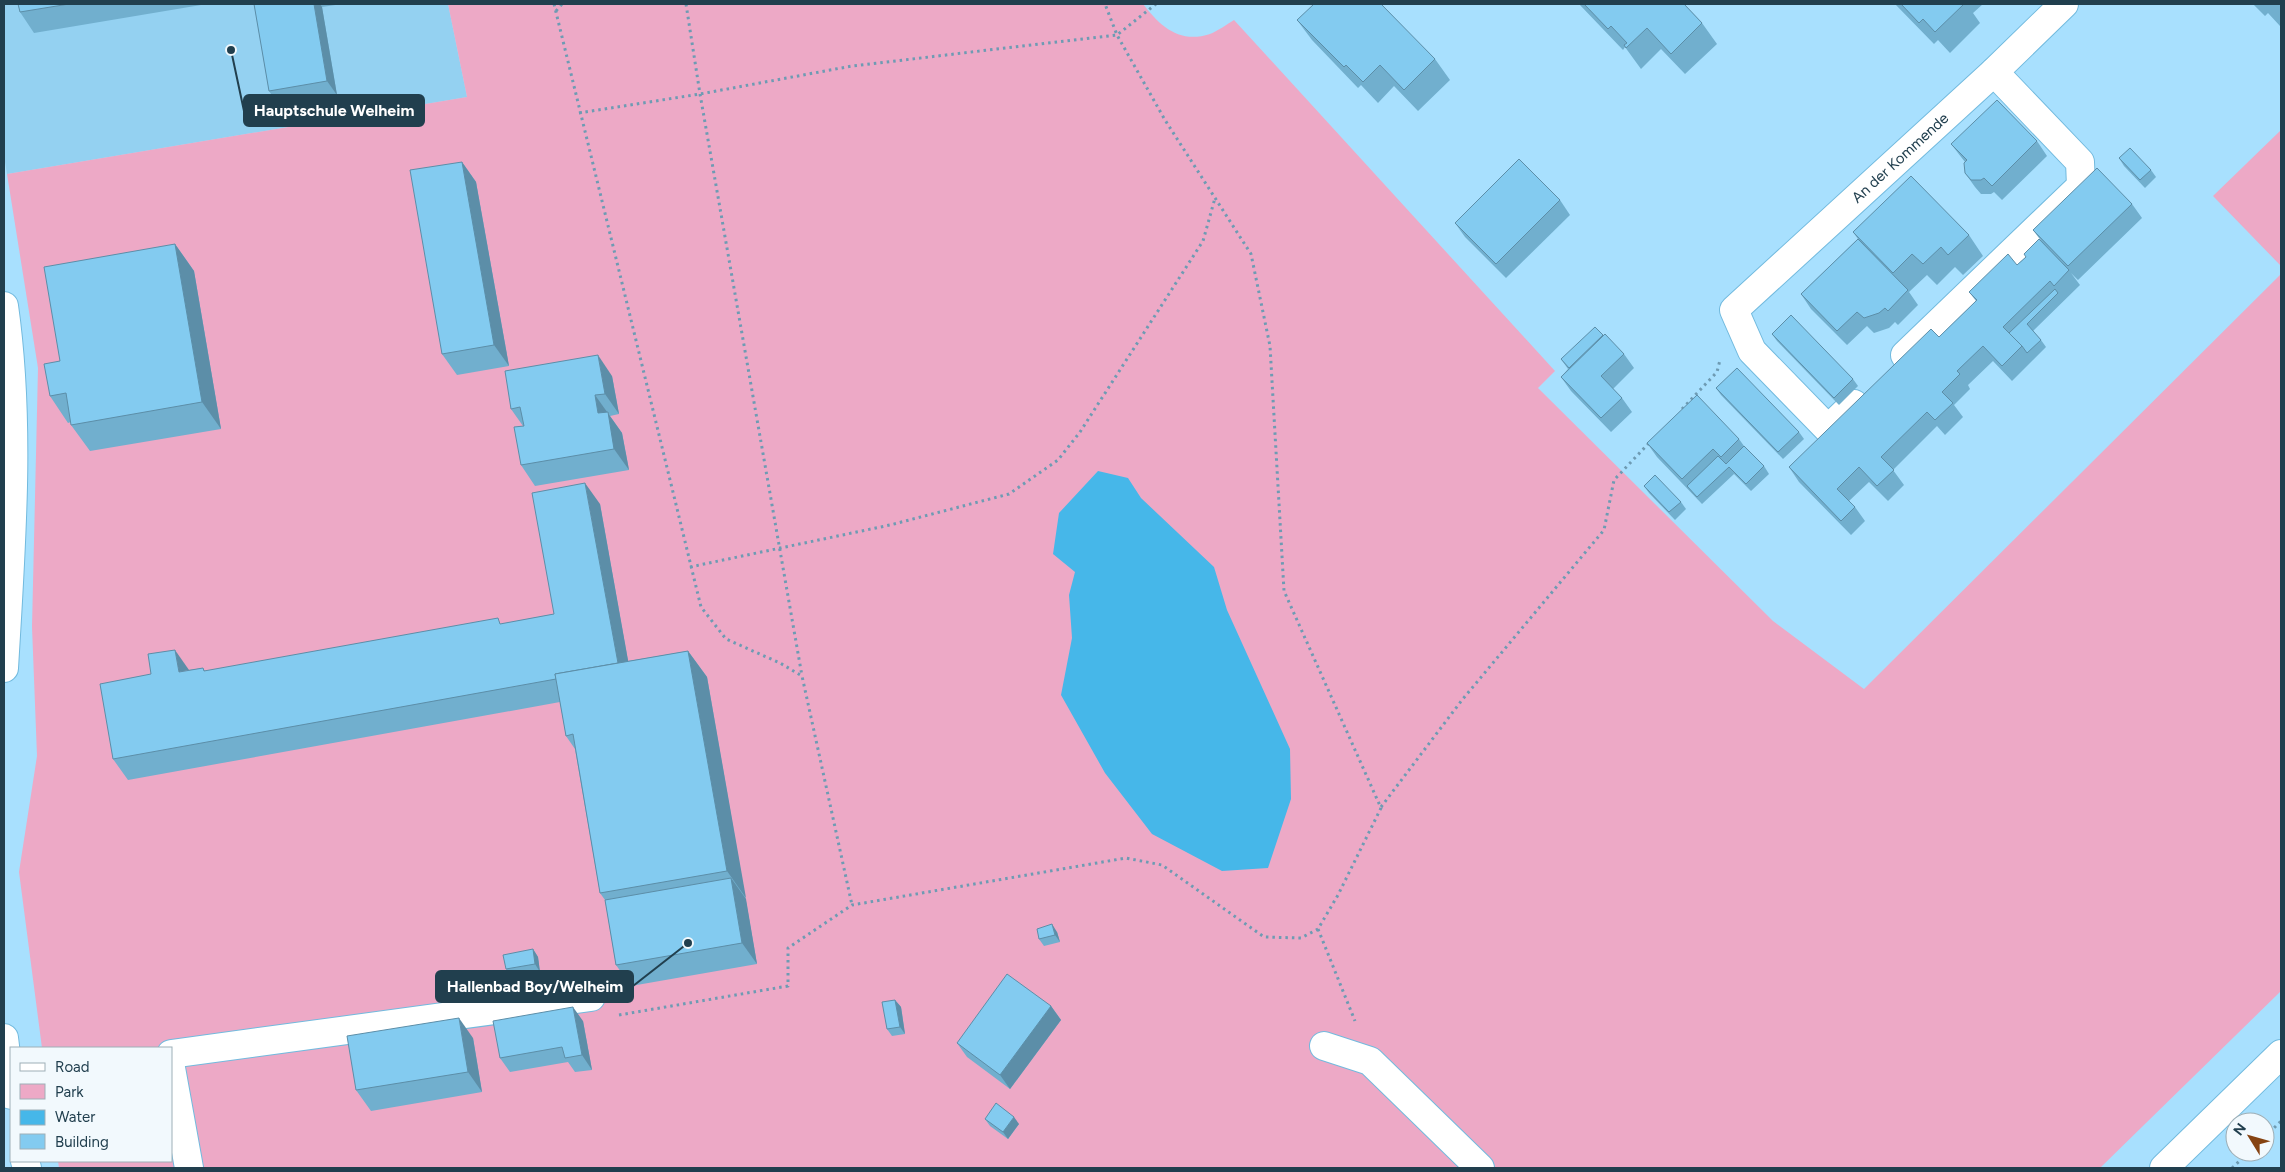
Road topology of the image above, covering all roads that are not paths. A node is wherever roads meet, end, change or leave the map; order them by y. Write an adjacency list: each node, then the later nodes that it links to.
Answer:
1 (2064, 4): 2 (street, An der Kommende)
2 (1994, 72): 2 (street, An der Kommende)
3 (4, 306): 4 (street)
4 (6, 591): 5 (street)
5 (4, 668)
6 (591, 997): 9 (street)
7 (4, 1038): 12 (street)
8 (1324, 1046): 14 (street)
9 (172, 1054)
10 (2281, 1054): 15 (street)
11 (172, 1074): 13 (street)
12 (10, 1082)
13 (189, 1168)
14 (1480, 1168)
15 (2164, 1168)

